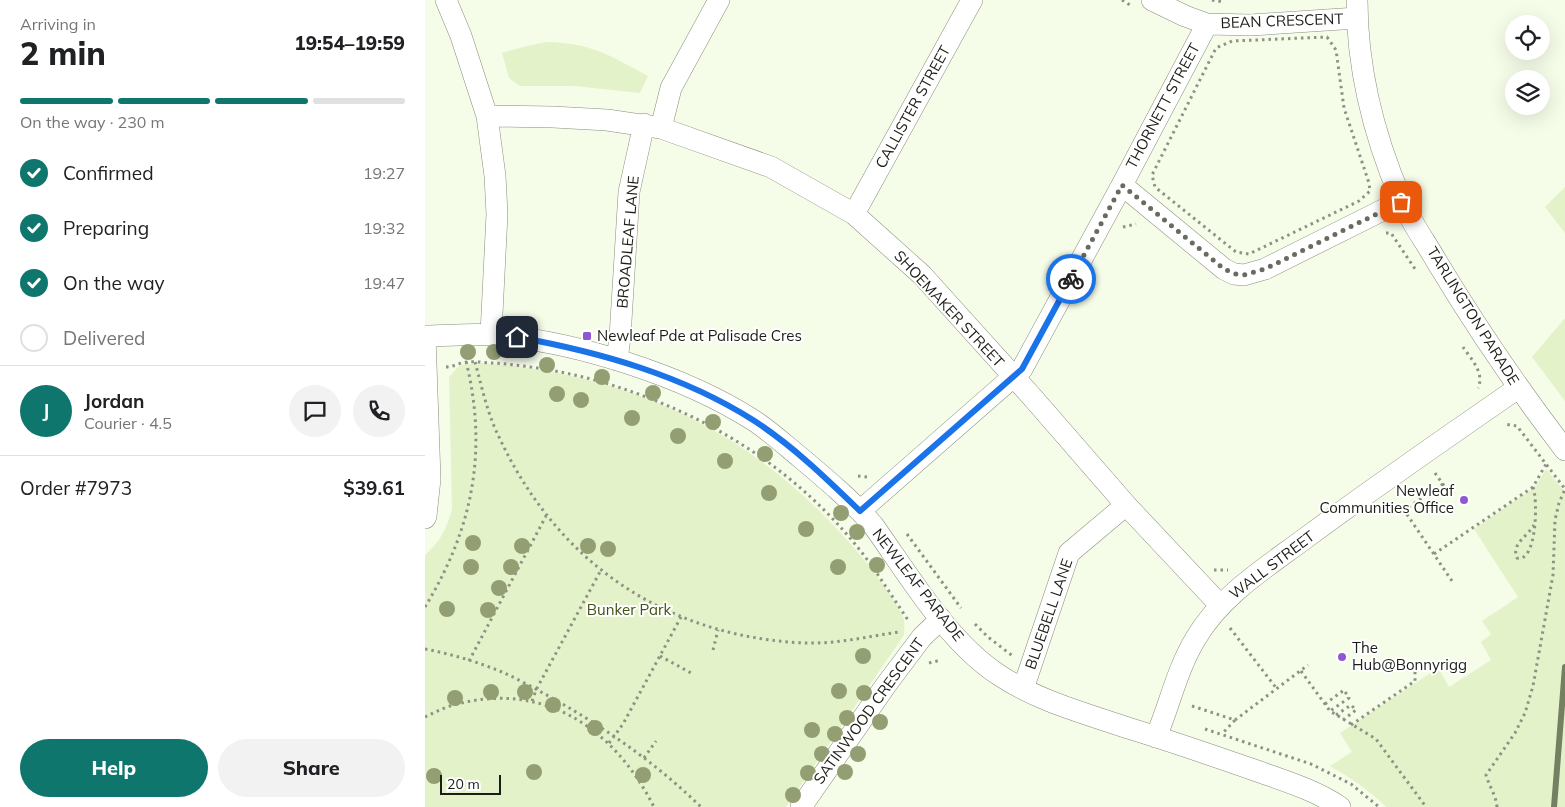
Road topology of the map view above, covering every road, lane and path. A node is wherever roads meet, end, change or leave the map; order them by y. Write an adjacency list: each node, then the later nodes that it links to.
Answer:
1 (446, 0): 10 (street)
2 (719, 0): 11 (street, BROADLEAF LANE)
3 (972, 0): 15 (street, CALLISTER STREET)
4 (1153, 0): 8 (street, BEAN CRESCENT)
5 (1211, 0): 6 (path)
6 (1227, 2)
7 (1357, 9): 8 (street, BEAN CRESCENT); 14 (street, TARLINGTON PARADE)
8 (1207, 24): 12 (street, THORNETT STREET)
9 (1333, 44): 13 (path)
10 (487, 116): 11 (street, SHOEMAKER STREET); 20 (street)
11 (653, 126): 15 (street, SHOEMAKER STREET); 22 (street, BROADLEAF LANE)
12 (1122, 185): 14 (street); 26 (street, THORNETT STREET)
13 (1370, 191)
14 (1401, 202): 27 (street, TARLINGTON PARADE)
15 (854, 214): 26 (street, SHOEMAKER STREET)
16 (1139, 224): 17 (path)
17 (1120, 227)
18 (1379, 232): 19 (path)
19 (1391, 232)
20 (491, 334): 21 (street, NEWLEAF PARADE); 22 (street, NEWLEAF PARADE)
21 (425, 336): 37 (street)
22 (617, 360): 35 (street, NEWLEAF PARADE)
23 (466, 362): 24 (path); 25 (path); 44 (path)
24 (475, 362): 36 (path); 48 (path)
25 (451, 367)
26 (1013, 376): 34 (street, SHOEMAKER STREET); 35 (street, THORNETT STREET)
27 (1518, 388): 29 (street, TARLINGTON PARADE); 43 (street, WALL STREET)
28 (1503, 424): 30 (path)
29 (1565, 450)
30 (1546, 464): 32 (path); 33 (path)
31 (1435, 473): 40 (path)
32 (1533, 488): 38 (path); 40 (path)
33 (1565, 489): 85 (path)
34 (1126, 505): 43 (street, SHOEMAKER STREET); 62 (street, BLUEBELL LANE)
35 (860, 511): 47 (street, NEWLEAF PARADE)
36 (546, 516): 41 (path); 57 (path)
37 (425, 518)
38 (1534, 526): 38 (path)
39 (902, 527): 45 (path)
40 (1433, 554): 42 (path)
41 (601, 570): 46 (path); 64 (path)
42 (1454, 584)
43 (1221, 605): 76 (street, WALL STREET)
44 (425, 607)
45 (962, 610)
46 (681, 617): 51 (path); 55 (path)
47 (941, 619): 62 (street, NEWLEAF PARADE); 82 (street, SATINWOOD CRESCENT)
48 (908, 620)
49 (974, 623): 56 (path)
50 (1230, 628): 63 (path)
51 (718, 630): 52 (path); 54 (path)
52 (899, 632)
53 (425, 649): 57 (path)
54 (713, 650)
55 (660, 656): 61 (path); 75 (path)
56 (1015, 658)
57 (469, 661): 64 (path)
58 (1309, 665): 60 (path)
59 (1415, 667): 73 (path)
60 (1301, 671): 63 (path); 66 (path)
61 (693, 674)
62 (1023, 689): 76 (street, NEWLEAF PARADE)
63 (1277, 689): 71 (path)
64 (536, 690): 65 (path); 75 (path)
65 (532, 702): 70 (path); 78 (path)
66 (1325, 704): 68 (path); 68 (path)
67 (1192, 706): 71 (path)
68 (1330, 711): 69 (path)
69 (1336, 715): 72 (path); 72 (path)
70 (425, 717)
71 (1235, 720): 74 (path)
72 (1343, 720): 73 (path)
73 (1351, 725): 84 (path)
74 (1222, 734)
75 (613, 736): 78 (path); 79 (path)
76 (1157, 737): 83 (street, NEWLEAF PARADE)
77 (657, 741): 79 (path)
78 (609, 743): 80 (path)
79 (643, 758): 81 (path)
80 (654, 807)
81 (701, 807)
82 (801, 807)
83 (1340, 807)
84 (1426, 807)
85 (1497, 807)

